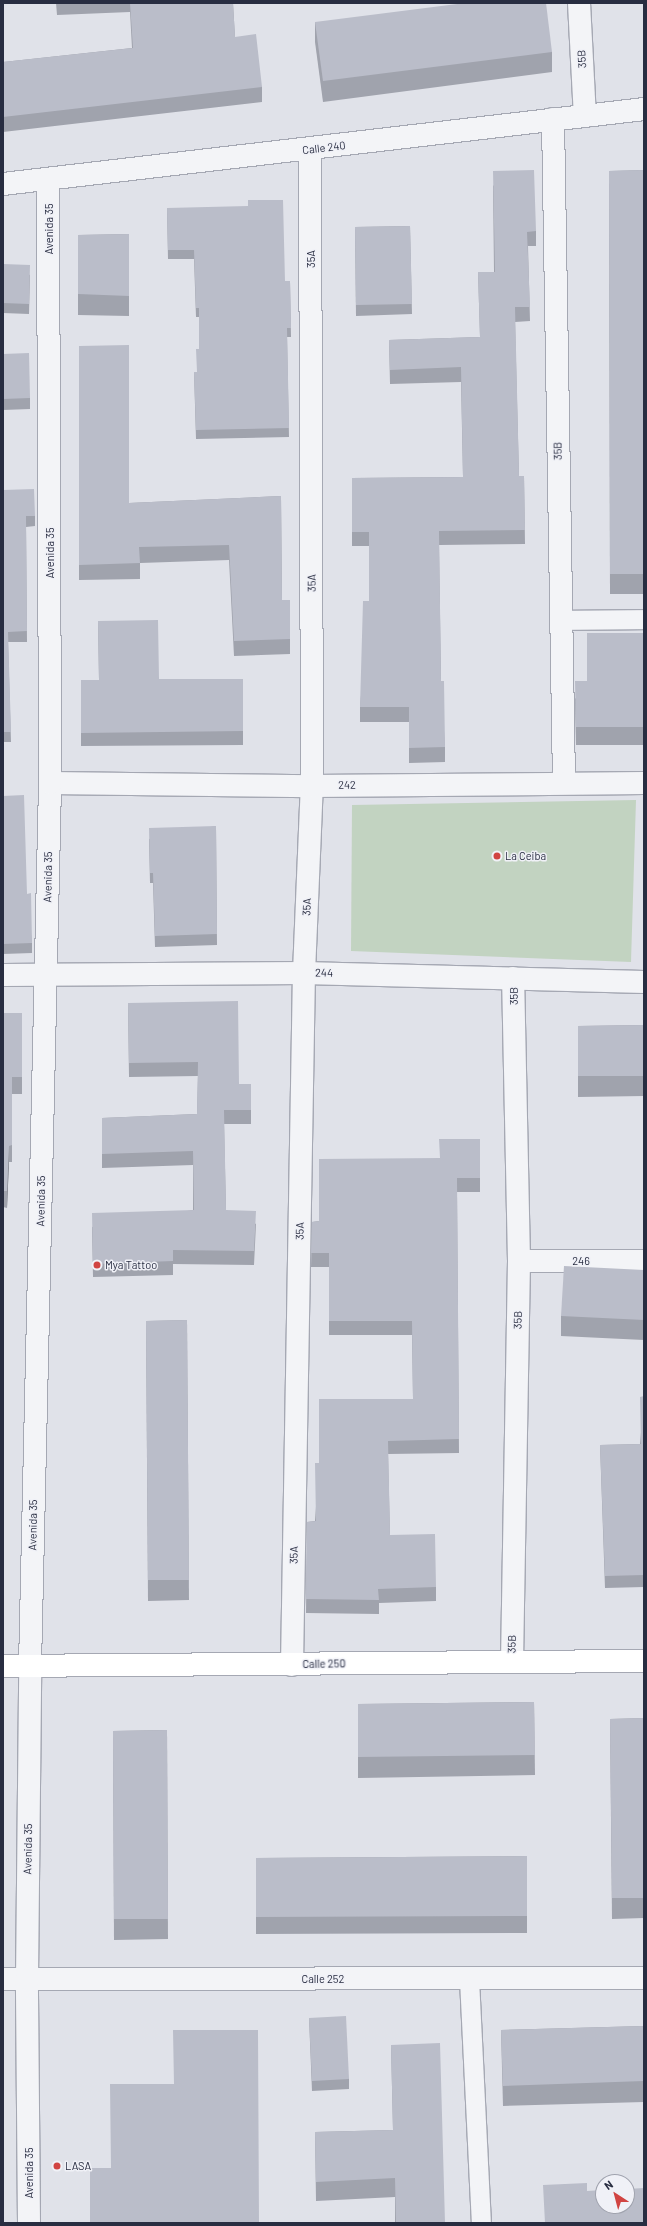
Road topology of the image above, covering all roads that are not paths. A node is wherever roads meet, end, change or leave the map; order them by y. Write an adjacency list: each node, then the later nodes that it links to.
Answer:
1 (579, 3): 3 (street, 35B)
2 (644, 109): 3 (street, Calle 240)
3 (585, 116): 4 (street, Calle 240)
4 (553, 120): 5 (street, Calle 240); 9 (street, 35B)
5 (310, 149): 6 (street, Calle 240); 13 (street, 35A)
6 (48, 180): 7 (street, Calle 240); 10 (street, Avenida 35)
7 (3, 184)
8 (644, 619): 9 (lane)
9 (562, 620): 11 (street, 35B)
10 (50, 783): 13 (street, 242); 16 (street, Avenida 35)
11 (564, 783): 12 (street, 242); 13 (street, 242)
12 (644, 783)
13 (312, 786): 14 (street, 35A)
14 (304, 973): 16 (street, 244); 17 (street, 244); 23 (street, 35A)
15 (3, 975): 16 (street, 244)
16 (46, 975): 25 (street, Avenida 35)
17 (514, 978): 18 (street, 244); 19 (street, 35B)
18 (644, 982)
19 (519, 1260): 20 (street, 246); 22 (street, 35B)
20 (644, 1260)
21 (644, 1661): 22 (main road, Calle 250)
22 (512, 1662): 23 (main road, Calle 250)
23 (292, 1664): 25 (main road, Calle 250)
24 (3, 1666): 25 (main road, Calle 250)
25 (30, 1666): 26 (street, Avenida 35)
26 (27, 1978): 28 (street, Calle 252); 29 (street, Calle 252); 30 (street, Avenida 35)
27 (644, 1978): 29 (street, Calle 252)
28 (3, 1979)
29 (469, 1979): 31 (lane)
30 (29, 2223)
31 (481, 2223)

